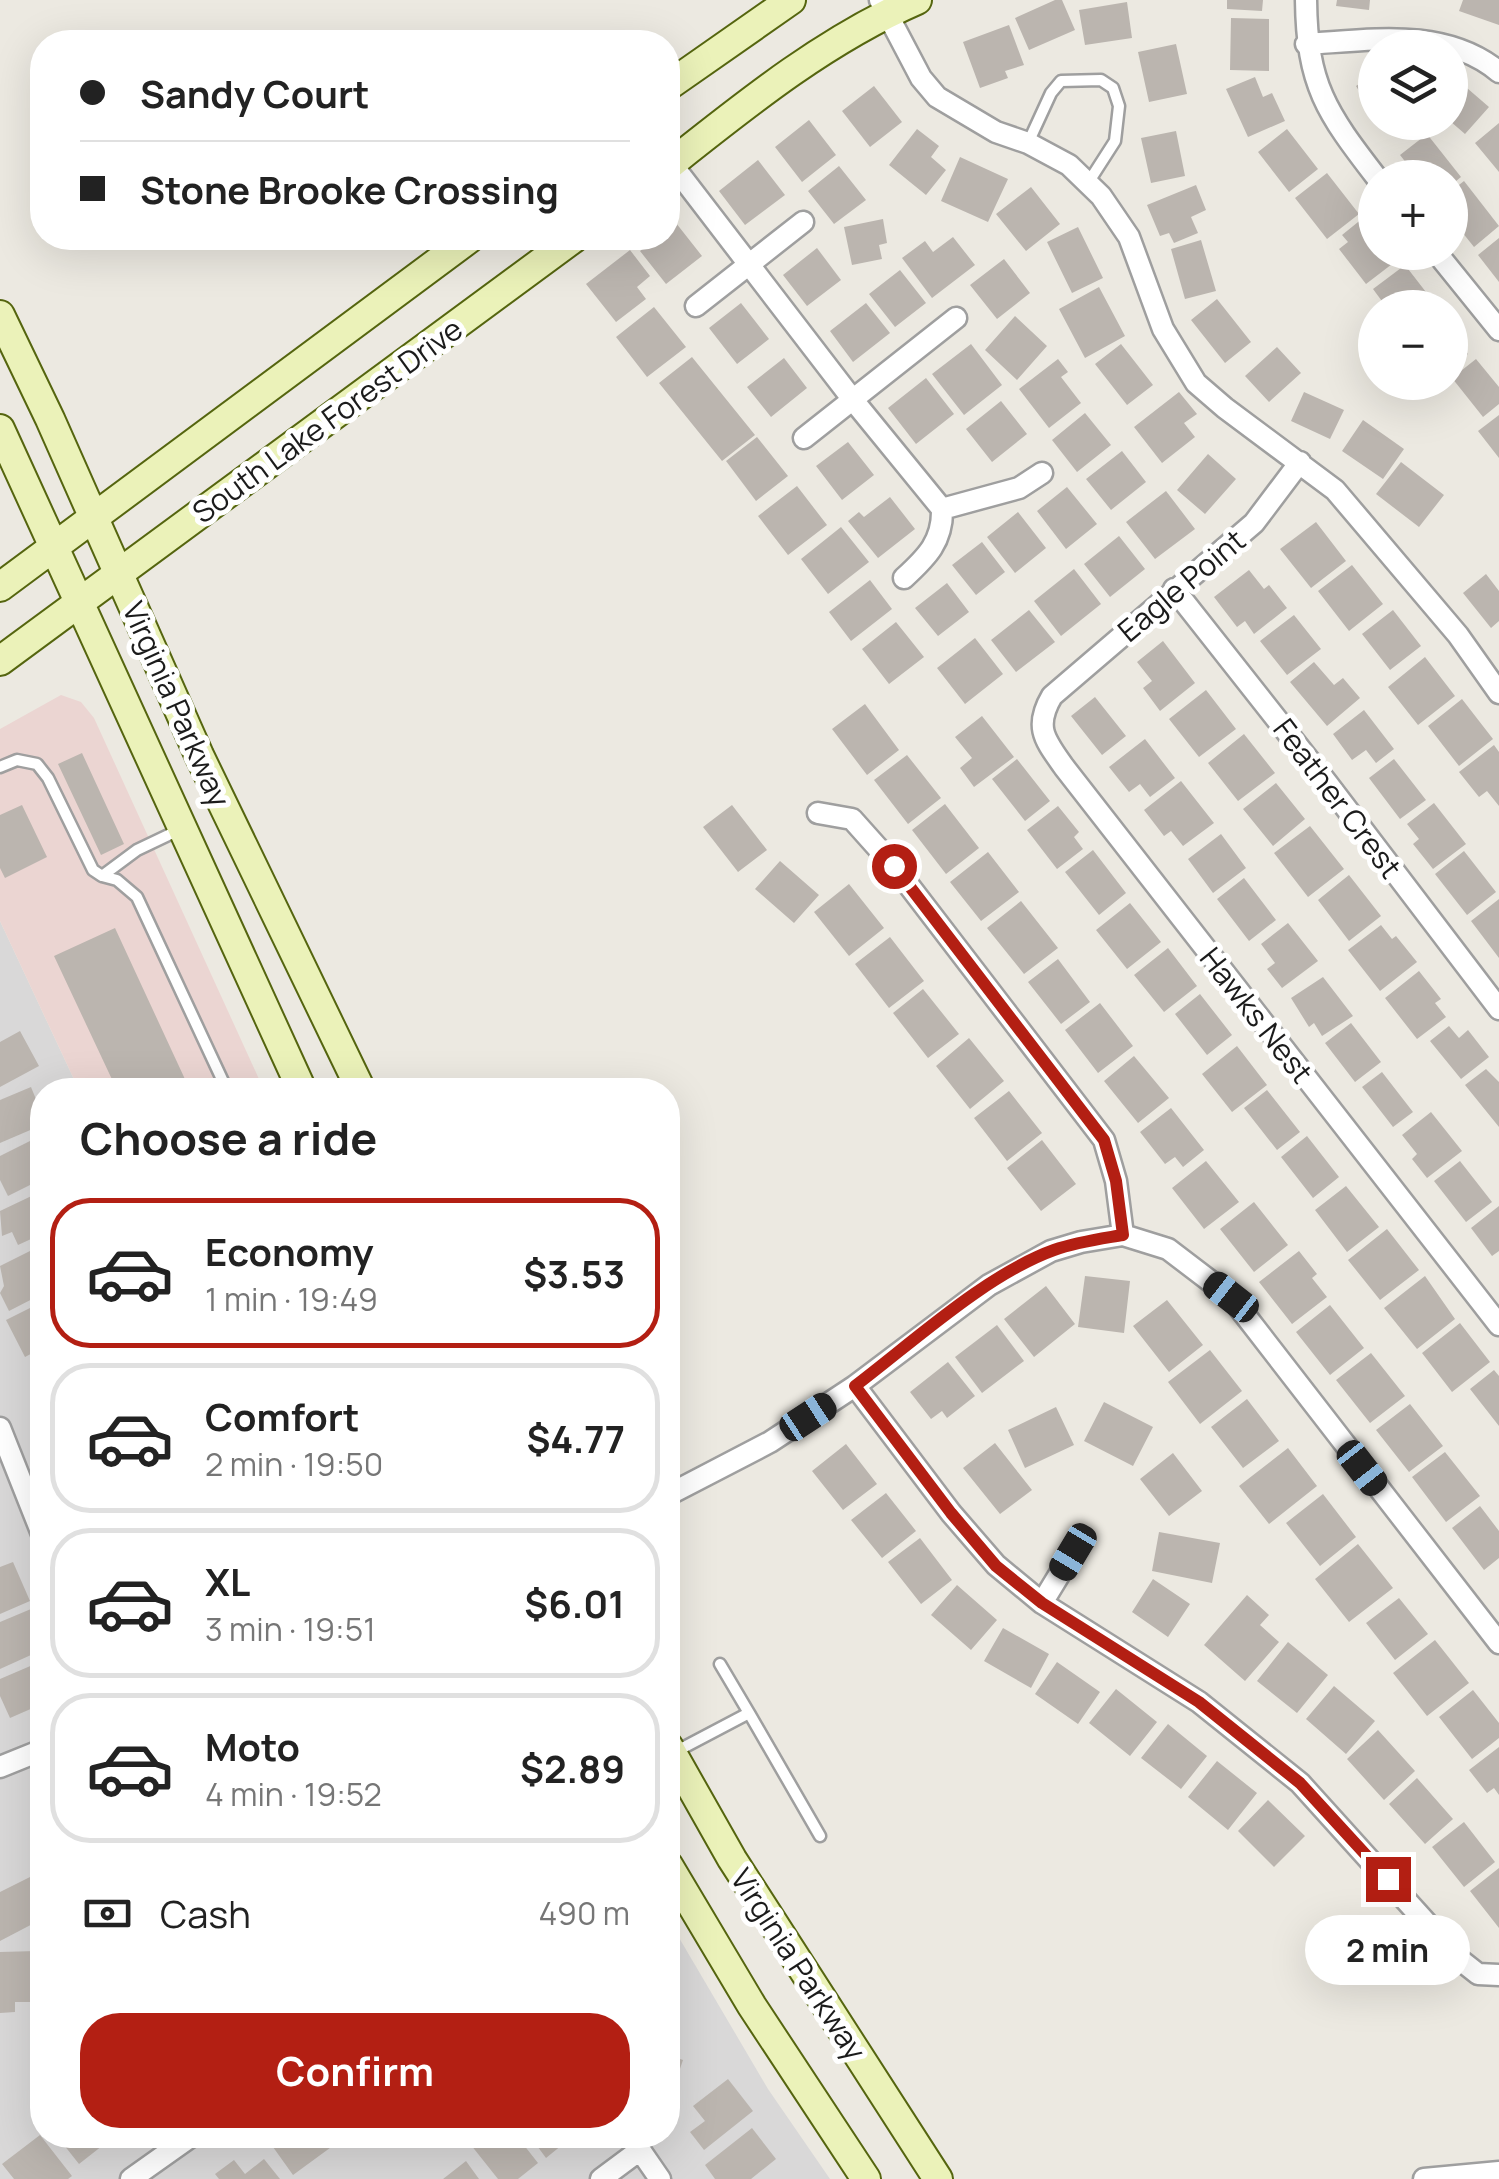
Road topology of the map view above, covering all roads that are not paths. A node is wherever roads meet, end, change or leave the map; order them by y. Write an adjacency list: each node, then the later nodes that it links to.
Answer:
1 (791, 0): 7 (main road)
2 (917, 0): 4 (main road)
3 (1306, 0): 5 (street)
4 (883, 7): 8 (street); 9 (main road)
5 (1306, 44): 6 (street); 10 (street)
6 (1499, 72)
7 (680, 78)
8 (1028, 143): 12 (street); 12 (lane)
9 (680, 155)
10 (1364, 160)
11 (680, 177): 16 (street)
12 (1088, 184): 25 (street)
13 (803, 222): 16 (street)
14 (454, 250): 28 (main road, South Lake Forest Drive)
15 (558, 250): 30 (main road, South Lake Forest Drive)
16 (750, 266): 18 (street); 22 (street)
17 (1451, 270): 21 (street)
18 (696, 306)
19 (0, 315): 28 (main road, Virginia Parkway)
20 (956, 318): 22 (street)
21 (1499, 330)
22 (853, 400): 24 (street); 27 (street)
23 (0, 429): 29 (main road, Virginia Parkway)
24 (804, 438)
25 (1300, 462): 33 (street, Eagle Point); 36 (street)
26 (1042, 473): 27 (street)
27 (942, 509): 31 (street)
28 (93, 517): 29 (main road, South Lake Forest Drive); 30 (main road, Virginia Parkway)
29 (54, 544): 32 (main road, South Lake Forest Drive); 34 (main road, Virginia Parkway)
30 (118, 574): 34 (main road, South Lake Forest Drive); 45 (main road, Virginia Parkway)
31 (904, 578)
32 (0, 587)
33 (1174, 589): 37 (street, Eagle Point); 42 (street, Feather Crest)
34 (80, 602): 35 (main road, South Lake Forest Drive); 40 (main road, Virginia Parkway)
35 (0, 661)
36 (1499, 693)
37 (1052, 696): 47 (street, Hawks Nest)
38 (0, 767): 41 (lane)
39 (818, 813): 46 (street)
40 (181, 829): 41 (lane); 44 (main road, Virginia Parkway)
41 (102, 876): 43 (lane)
42 (1499, 1009)
43 (222, 1078)
44 (296, 1078)
45 (348, 1078)
46 (1123, 1235): 48 (street); 54 (street)
47 (1499, 1325)
48 (855, 1386): 51 (street); 53 (street)
49 (0, 1428): 50 (street)
50 (30, 1485)
51 (680, 1489)
52 (1073, 1552): 53 (street)
53 (1042, 1603): 63 (street)
54 (1499, 1643)
55 (720, 1664): 56 (lane)
56 (749, 1714): 57 (lane); 61 (lane)
57 (680, 1745)
58 (30, 1755): 60 (street)
59 (680, 1767): 70 (main road, Virginia Parkway)
60 (0, 1768)
61 (820, 1836)
62 (680, 1886): 69 (main road, Virginia Parkway)
63 (1499, 1975)
64 (175, 2148): 66 (street)
65 (1499, 2172): 71 (street)
66 (131, 2179)
67 (601, 2179): 68 (street)
68 (660, 2179)
69 (866, 2179)
70 (938, 2179)
71 (1424, 2179)

